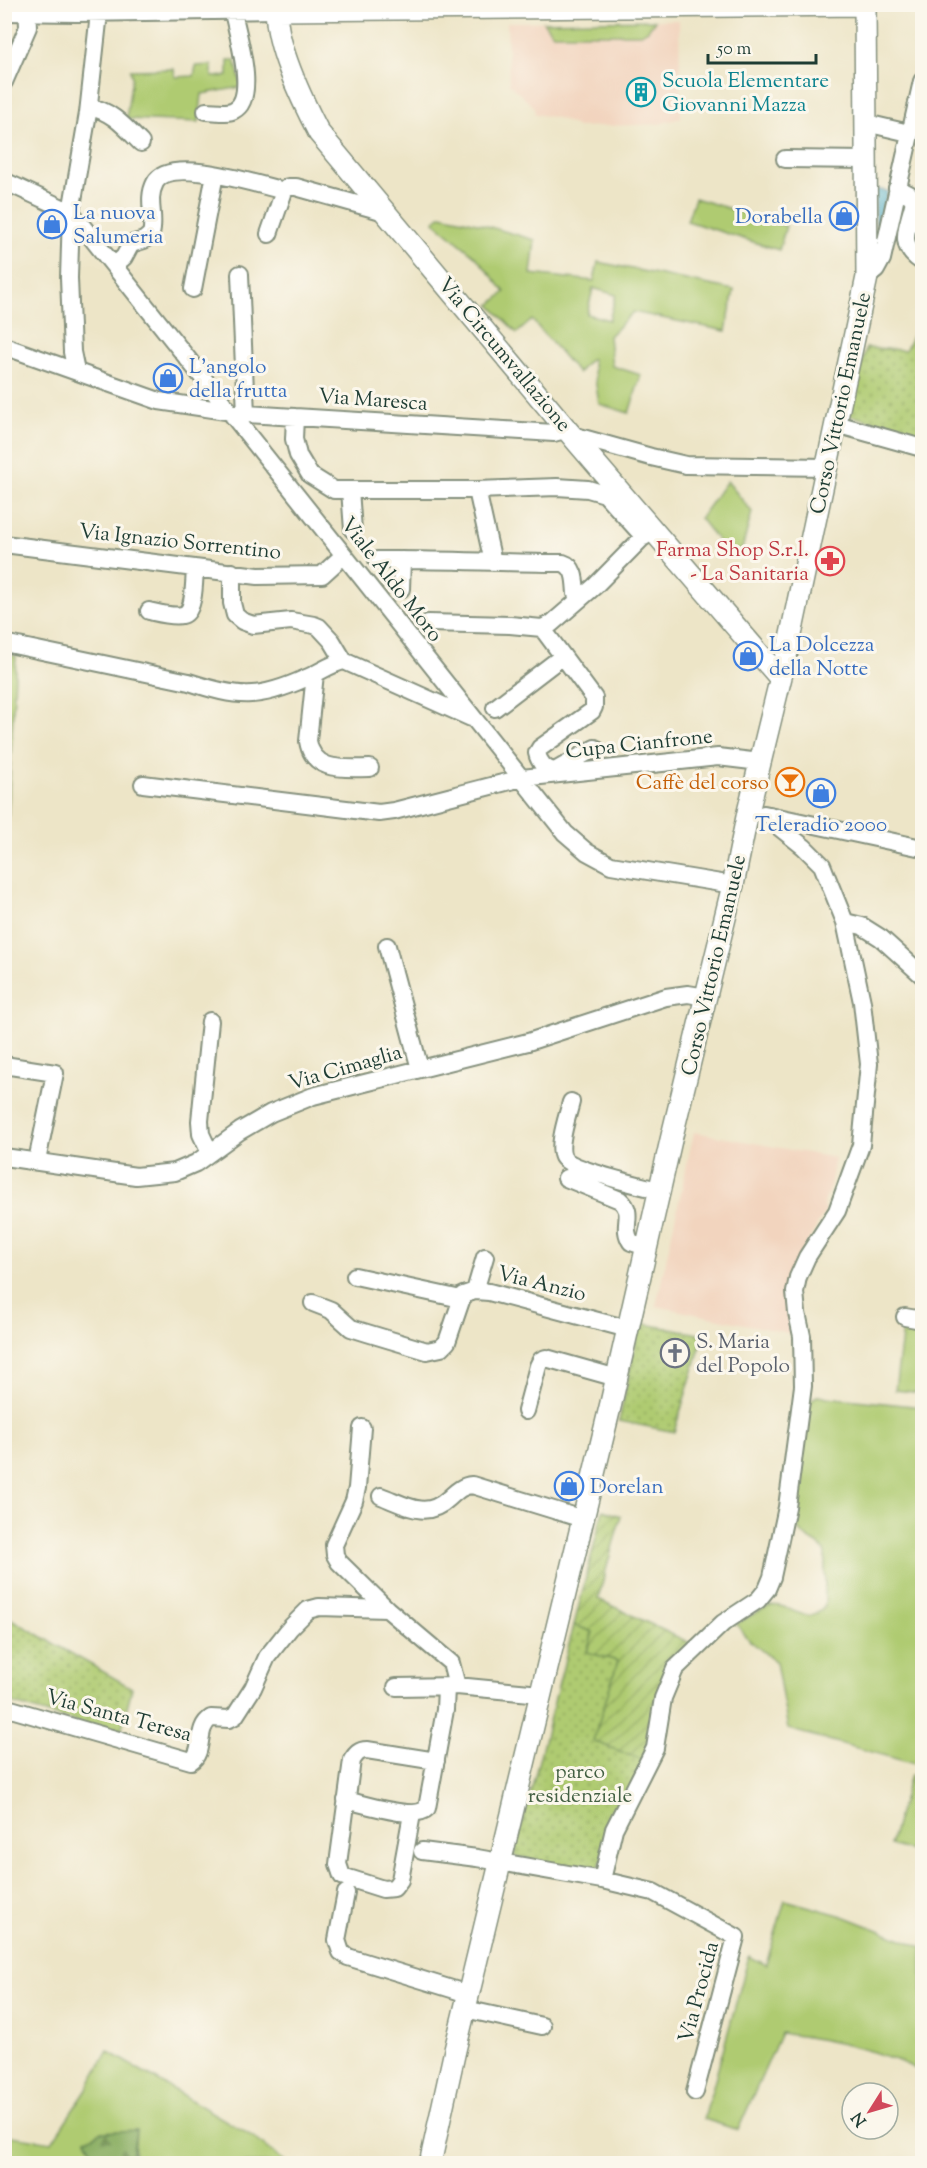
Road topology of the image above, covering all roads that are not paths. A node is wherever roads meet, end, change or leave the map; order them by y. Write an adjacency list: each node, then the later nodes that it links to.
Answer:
1 (865, 4): 2 (main road); 13 (main road, Corso Vittorio Emanuele)
2 (782, 5): 3 (main road)
3 (596, 6): 4 (main road)
4 (277, 7): 7 (street); 23 (main road, Via Circumvallazione)
5 (27, 8): 6 (street); 8 (street); 10 (street)
6 (4, 12)
7 (233, 12): 8 (street); 12 (street)
8 (99, 13): 11 (street)
9 (922, 81): 14 (street)
10 (4, 82)
11 (89, 107): 15 (street); 22 (street)
12 (206, 111)
13 (866, 123): 14 (street); 17 (main road, Corso Vittorio Emanuele)
14 (909, 133): 20 (street)
15 (141, 143)
16 (784, 159): 17 (street)
17 (866, 160): 28 (main road, Corso Vittorio Emanuele)
18 (215, 174): 21 (street); 26 (street); 29 (street)
19 (4, 180): 22 (street)
20 (897, 188): 25 (street); 28 (street)
21 (284, 192): 23 (street); 24 (street)
22 (71, 212): 26 (street, Viale Aldo Moro); 31 (street)
23 (385, 212): 35 (main road, Via Circumvallazione)
24 (269, 234)
25 (922, 262)
26 (114, 266): 32 (street, Viale Aldo Moro)
27 (240, 274): 32 (street)
28 (867, 277): 34 (main road, Corso Vittorio Emanuele)
29 (193, 289)
30 (4, 346): 31 (street, Via Maresca)
31 (76, 371): 32 (street, Via Maresca)
32 (239, 413): 33 (street, Via Maresca); 43 (street, Viale Aldo Moro)
33 (295, 417): 35 (street, Via Maresca); 38 (street)
34 (836, 424): 36 (street); 37 (main road, Corso Vittorio Emanuele)
35 (570, 432): 37 (street, Via Maresca); 41 (main road, Via Circumvallazione)
36 (922, 448)
37 (827, 467): 58 (main road, Corso Vittorio Emanuele)
38 (350, 490): 39 (street); 40 (street)
39 (477, 490): 41 (street); 46 (street)
40 (353, 530)
41 (648, 533): 53 (street); 58 (main road, Via Circumvallazione)
42 (4, 544): 47 (street, Via Ignazio Sorrentino)
43 (344, 555): 48 (street, Via Ignazio Sorrentino); 60 (street, Viale Aldo Moro)
44 (377, 560): 45 (street)
45 (402, 560): 46 (street); 49 (street)
46 (493, 562): 50 (street)
47 (195, 568): 48 (street, Via Ignazio Sorrentino); 51 (street)
48 (232, 572): 56 (street)
49 (401, 589)
50 (576, 594)
51 (149, 611)
52 (428, 623): 53 (street)
53 (543, 628): 55 (street)
54 (4, 643): 57 (street)
55 (563, 656): 59 (street); 61 (street)
56 (344, 661): 57 (street); 60 (street)
57 (315, 674): 63 (street)
58 (780, 678): 62 (main road, Corso Vittorio Emanuele)
59 (495, 708)
60 (476, 720): 64 (street, Viale Aldo Moro)
61 (595, 748)
62 (760, 762): 64 (street, Cupa Cianfrone); 66 (main road, Corso Vittorio Emanuele)
63 (370, 768)
64 (522, 778): 65 (street, Cupa Cianfrone); 69 (street, Viale Aldo Moro)
65 (143, 784)
66 (748, 812): 67 (street); 69 (main road, Corso Vittorio Emanuele)
67 (770, 815): 68 (street); 70 (street)
68 (922, 848)
69 (733, 885): 73 (main road, Corso Vittorio Emanuele)
70 (845, 922): 72 (street); 106 (street)
71 (387, 946): 76 (street)
72 (922, 975)
73 (706, 997): 76 (street, Via Cimaglia); 82 (main road, Corso Vittorio Emanuele)
74 (210, 1021): 78 (street)
75 (4, 1065): 80 (street)
76 (420, 1069): 78 (street, Via Cimaglia)
77 (571, 1102): 82 (street)
78 (210, 1153): 80 (street, Via Cimaglia)
79 (4, 1157): 80 (street, Via Cimaglia)
80 (38, 1161)
81 (566, 1178): 83 (street)
82 (661, 1191): 83 (main road, Corso Vittorio Emanuele)
83 (647, 1247): 90 (main road, Corso Vittorio Emanuele)
84 (484, 1257): 86 (street)
85 (355, 1276): 86 (street, Via Anzio)
86 (468, 1295): 87 (street); 90 (street, Via Anzio)
87 (313, 1303)
88 (905, 1317): 89 (street)
89 (922, 1320)
90 (628, 1329): 91 (main road, Corso Vittorio Emanuele)
91 (617, 1378): 92 (street); 95 (main road, Corso Vittorio Emanuele)
92 (526, 1411)
93 (362, 1428): 96 (street)
94 (381, 1496): 95 (street)
95 (583, 1519): 99 (main road, Corso Vittorio Emanuele)
96 (387, 1609): 97 (street); 100 (street, Via Santa Teresa)
97 (452, 1686): 98 (street); 99 (street); 101 (street)
98 (396, 1687)
99 (541, 1694): 105 (main road, Corso Vittorio Emanuele)
100 (4, 1707)
101 (436, 1761): 102 (street); 103 (street)
102 (346, 1800): 103 (street); 103 (street)
103 (412, 1814)
104 (422, 1851): 105 (street, Via Procida)
105 (500, 1862): 106 (street, Via Procida); 108 (main road, Corso Vittorio Emanuele)
106 (602, 1880): 110 (street, Via Procida)
107 (346, 1893): 108 (street)
108 (467, 2002): 109 (street); 111 (main road, Corso Vittorio Emanuele)
109 (542, 2026)
110 (695, 2092)
111 (430, 2163)

